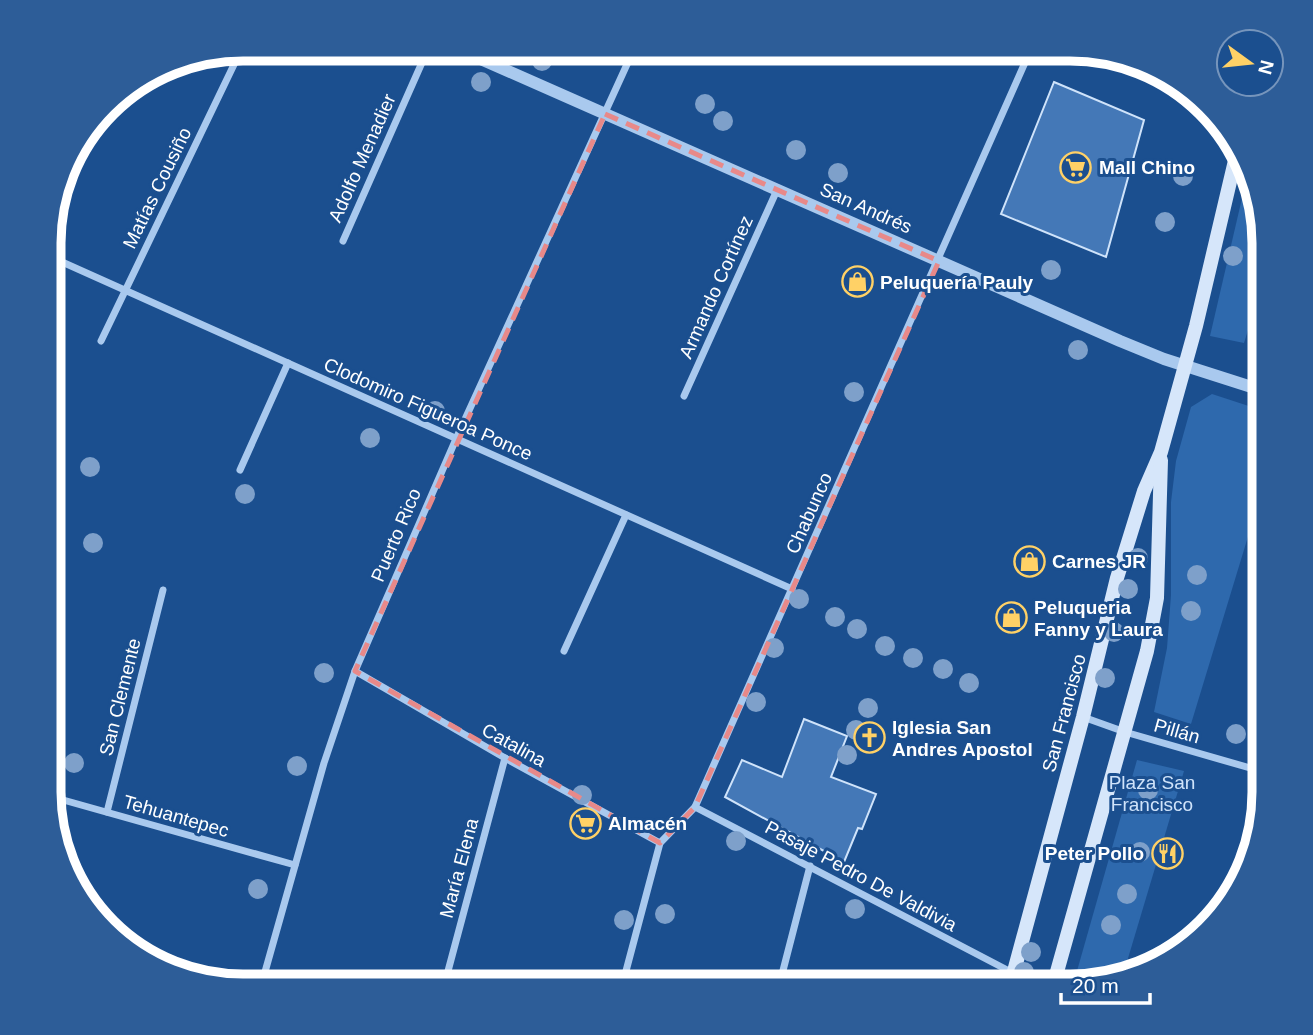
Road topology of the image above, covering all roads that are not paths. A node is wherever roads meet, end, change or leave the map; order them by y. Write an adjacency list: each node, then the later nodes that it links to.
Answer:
1 (235, 62): 12 (street, Matías Cousiño)
2 (422, 62): 9 (street, Adolfo Menadier)
3 (487, 62): 6 (street, San Andrés)
4 (628, 62): 6 (street, Puerto Rico)
5 (1025, 62): 11 (street, Chabunco)
6 (605, 114): 8 (street, San Andrés); 18 (street, Puerto Rico)
7 (1233, 168): 15 (main road, San Francisco)
8 (776, 190): 11 (street, San Andrés); 17 (street, Armando Cortínez)
9 (343, 241)
10 (61, 261): 12 (street, Clodomiro Figueroa Ponce)
11 (939, 261): 15 (street, San Andrés); 22 (street, Chabunco)
12 (125, 290): 13 (street, Matías Cousiño); 14 (street, Clodomiro Figueroa Ponce)
13 (101, 341)
14 (288, 363): 18 (street, Clodomiro Figueroa Ponce); 20 (street)
15 (1185, 365): 16 (street, San Andrés); 19 (main road, San Francisco)
16 (1252, 387)
17 (684, 396)
18 (456, 439): 21 (street, Clodomiro Figueroa Ponce); 25 (street, Puerto Rico)
19 (1161, 452): 26 (main road, San Francisco); 27 (main road, San Francisco)
20 (240, 470)
21 (626, 515): 22 (street, Clodomiro Figueroa Ponce); 24 (street)
22 (792, 589): 31 (street, Chabunco)
23 (163, 590): 32 (street, San Clemente)
24 (564, 650)
25 (355, 671): 28 (street, Catalina); 34 (street, Puerto Rico)
26 (1083, 717): 27 (street, Pillán); 41 (main road, San Francisco)
27 (1125, 732): 29 (street, Pillán); 42 (main road, San Francisco)
28 (505, 758): 33 (street, Catalina); 37 (street, María Elena)
29 (1251, 768)
30 (62, 799): 32 (street, Tehuantepec)
31 (695, 807): 33 (street, Chabunco); 35 (street, Pasaje Pedro De Valdivia)
32 (107, 812): 34 (street, Tehuantepec)
33 (660, 843): 38 (street, Chabunco)
34 (295, 866): 36 (street, Puerto Rico)
35 (810, 866): 39 (street); 40 (street, Pasaje Pedro De Valdivia)
36 (265, 973)
37 (447, 973)
38 (625, 973)
39 (782, 974)
40 (1000, 974)
41 (1013, 974)
42 (1056, 974)

